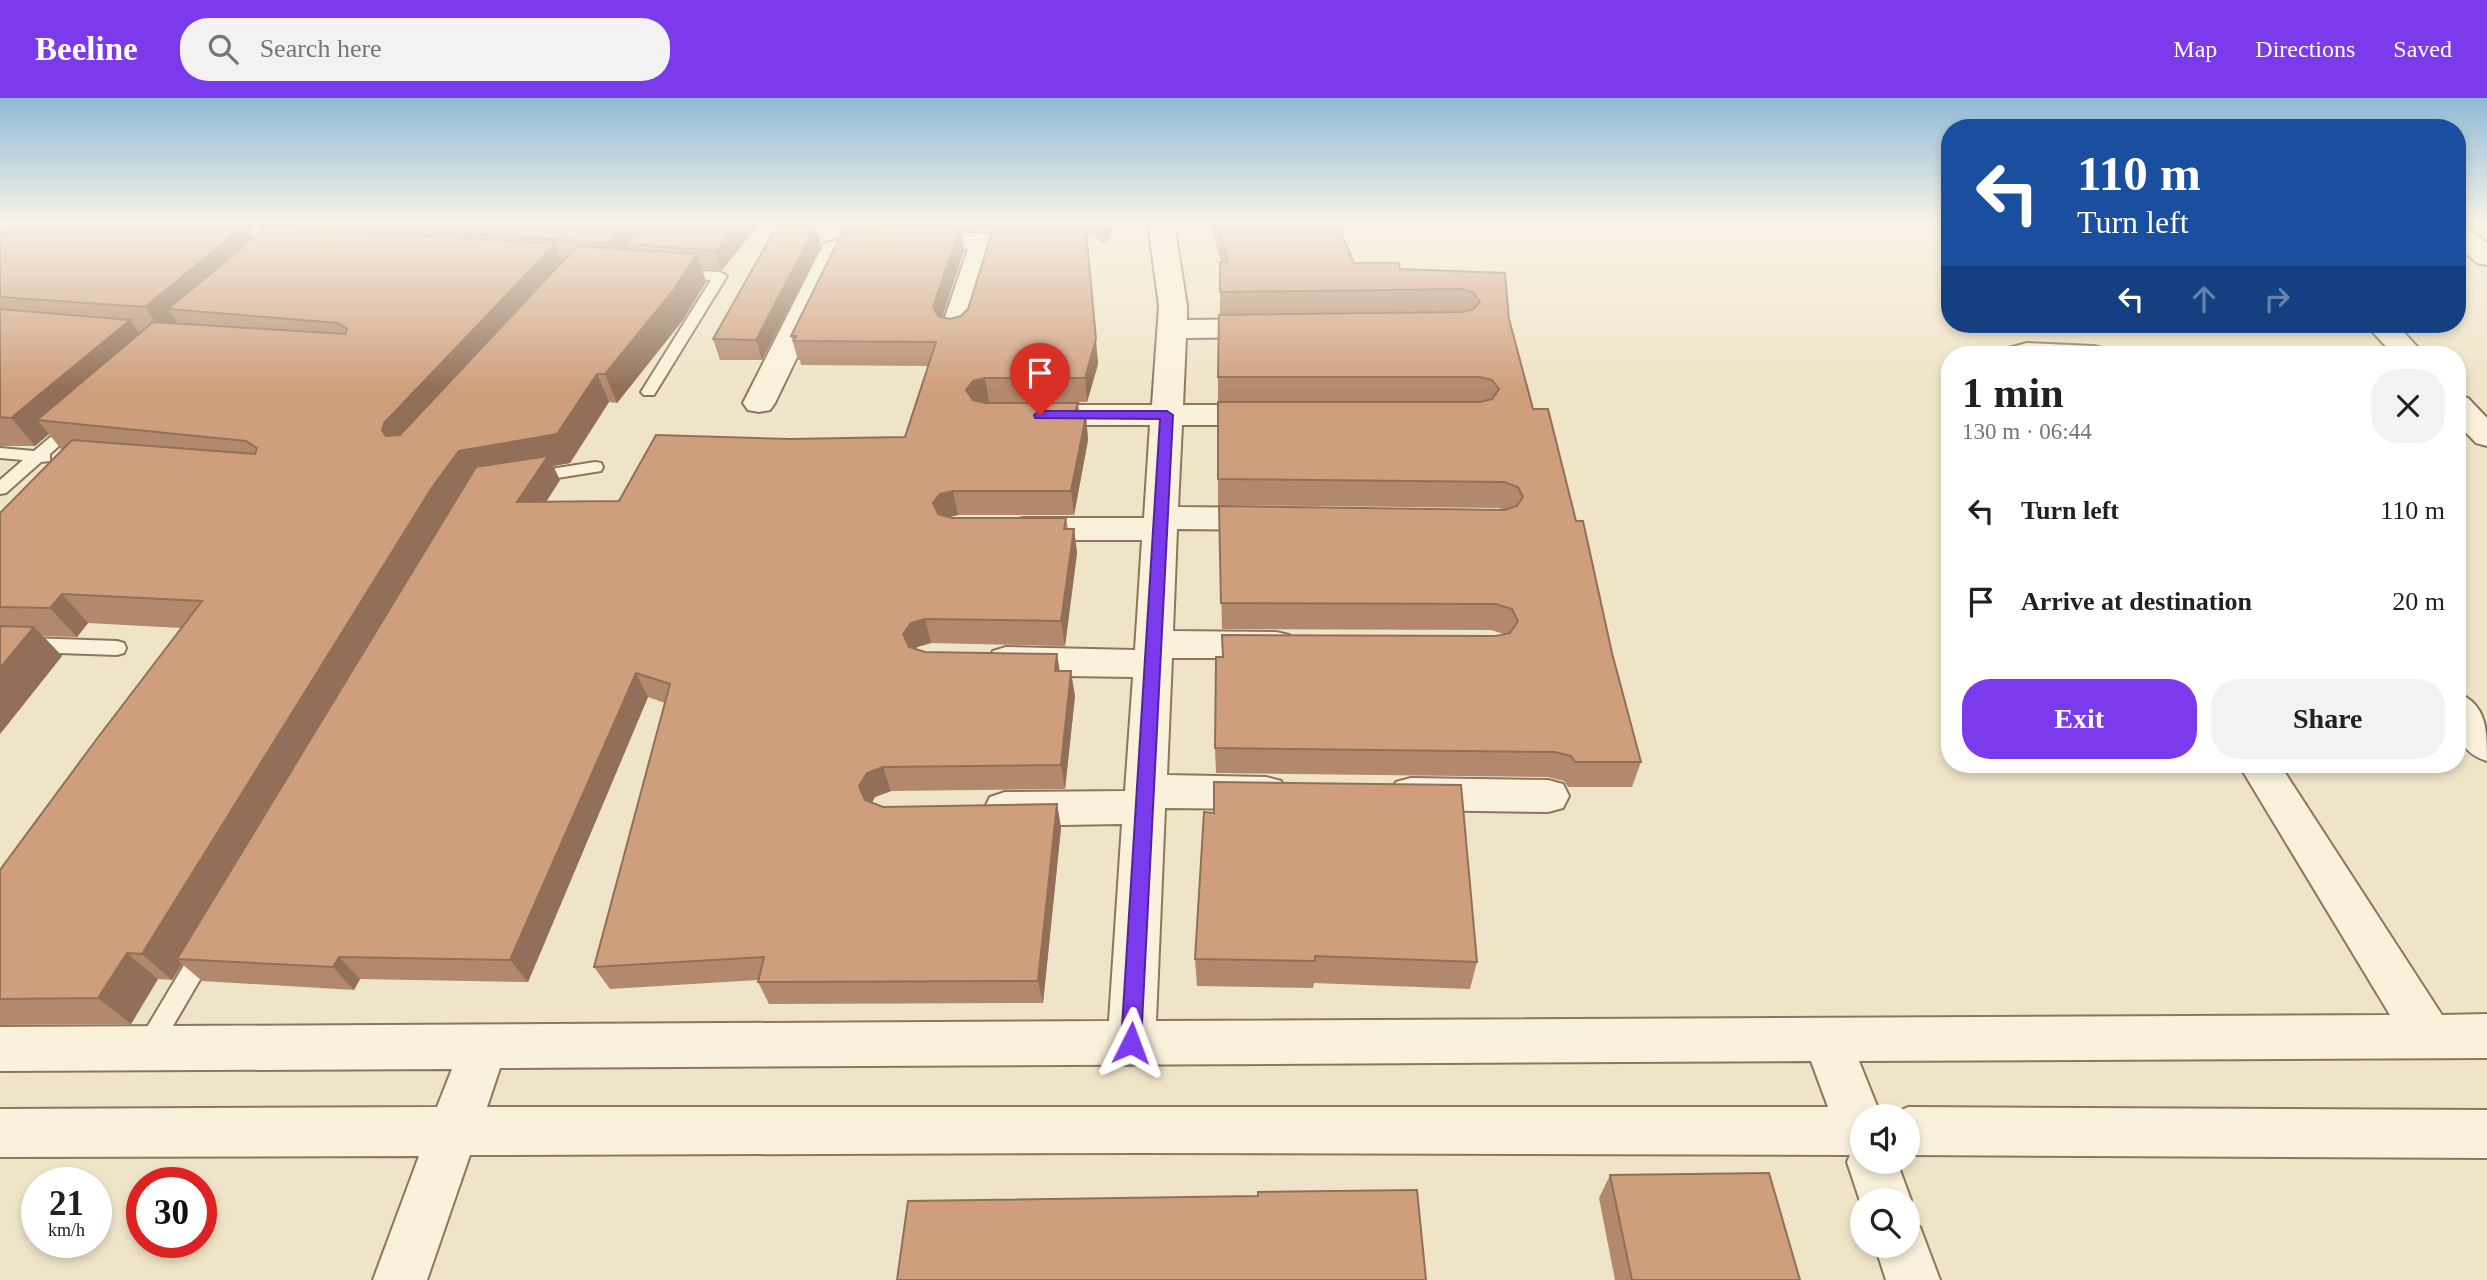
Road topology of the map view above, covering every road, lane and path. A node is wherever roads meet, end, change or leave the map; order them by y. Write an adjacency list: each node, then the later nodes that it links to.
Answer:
1 (719, 278): 10 (lane)
2 (817, 278): 11 (street)
3 (972, 278): 7 (street)
4 (1169, 278): 6 (street)
5 (1295, 327): 6 (street)
6 (1172, 328): 15 (street)
7 (955, 332)
8 (2388, 333): 9 (street)
9 (2401, 346)
10 (649, 392)
11 (759, 403)
12 (89, 412): 19 (lane)
13 (2466, 414): 17 (street)
14 (1003, 415): 15 (street)
15 (1167, 415): 16 (street); 25 (street)
16 (1301, 415)
17 (2487, 436)
18 (0, 453): 19 (lane)
19 (38, 456): 20 (lane); 23 (lane)
20 (65, 459)
21 (594, 467): 22 (lane)
22 (520, 479)
23 (0, 489)
24 (1310, 520): 25 (street)
25 (1161, 524): 26 (street); 30 (street)
26 (998, 529)
27 (0, 644): 29 (lane)
28 (1316, 645): 30 (street)
29 (117, 648)
30 (1153, 654): 31 (street); 38 (street)
31 (972, 661)
32 (2466, 719): 33 (street)
33 (2487, 746)
34 (2264, 773): 42 (street)
35 (1298, 793): 38 (street)
36 (1368, 794): 37 (street)
37 (1548, 796)
38 (1145, 799): 39 (street); 44 (street)
39 (971, 810)
40 (213, 936): 46 (lane)
41 (2487, 1036): 42 (street)
42 (2430, 1037): 43 (street)
43 (1827, 1040): 44 (street); 48 (street)
44 (1131, 1043): 45 (street)
45 (484, 1046): 46 (street); 49 (street)
46 (147, 1047): 47 (street)
47 (0, 1049)
48 (1851, 1104)
49 (453, 1131): 51 (street); 52 (street); 55 (street)
50 (1920, 1131): 53 (street)
51 (1850, 1132)
52 (0, 1133)
53 (2487, 1134)
54 (1905, 1258): 56 (street)
55 (400, 1280)
56 (1913, 1280)

